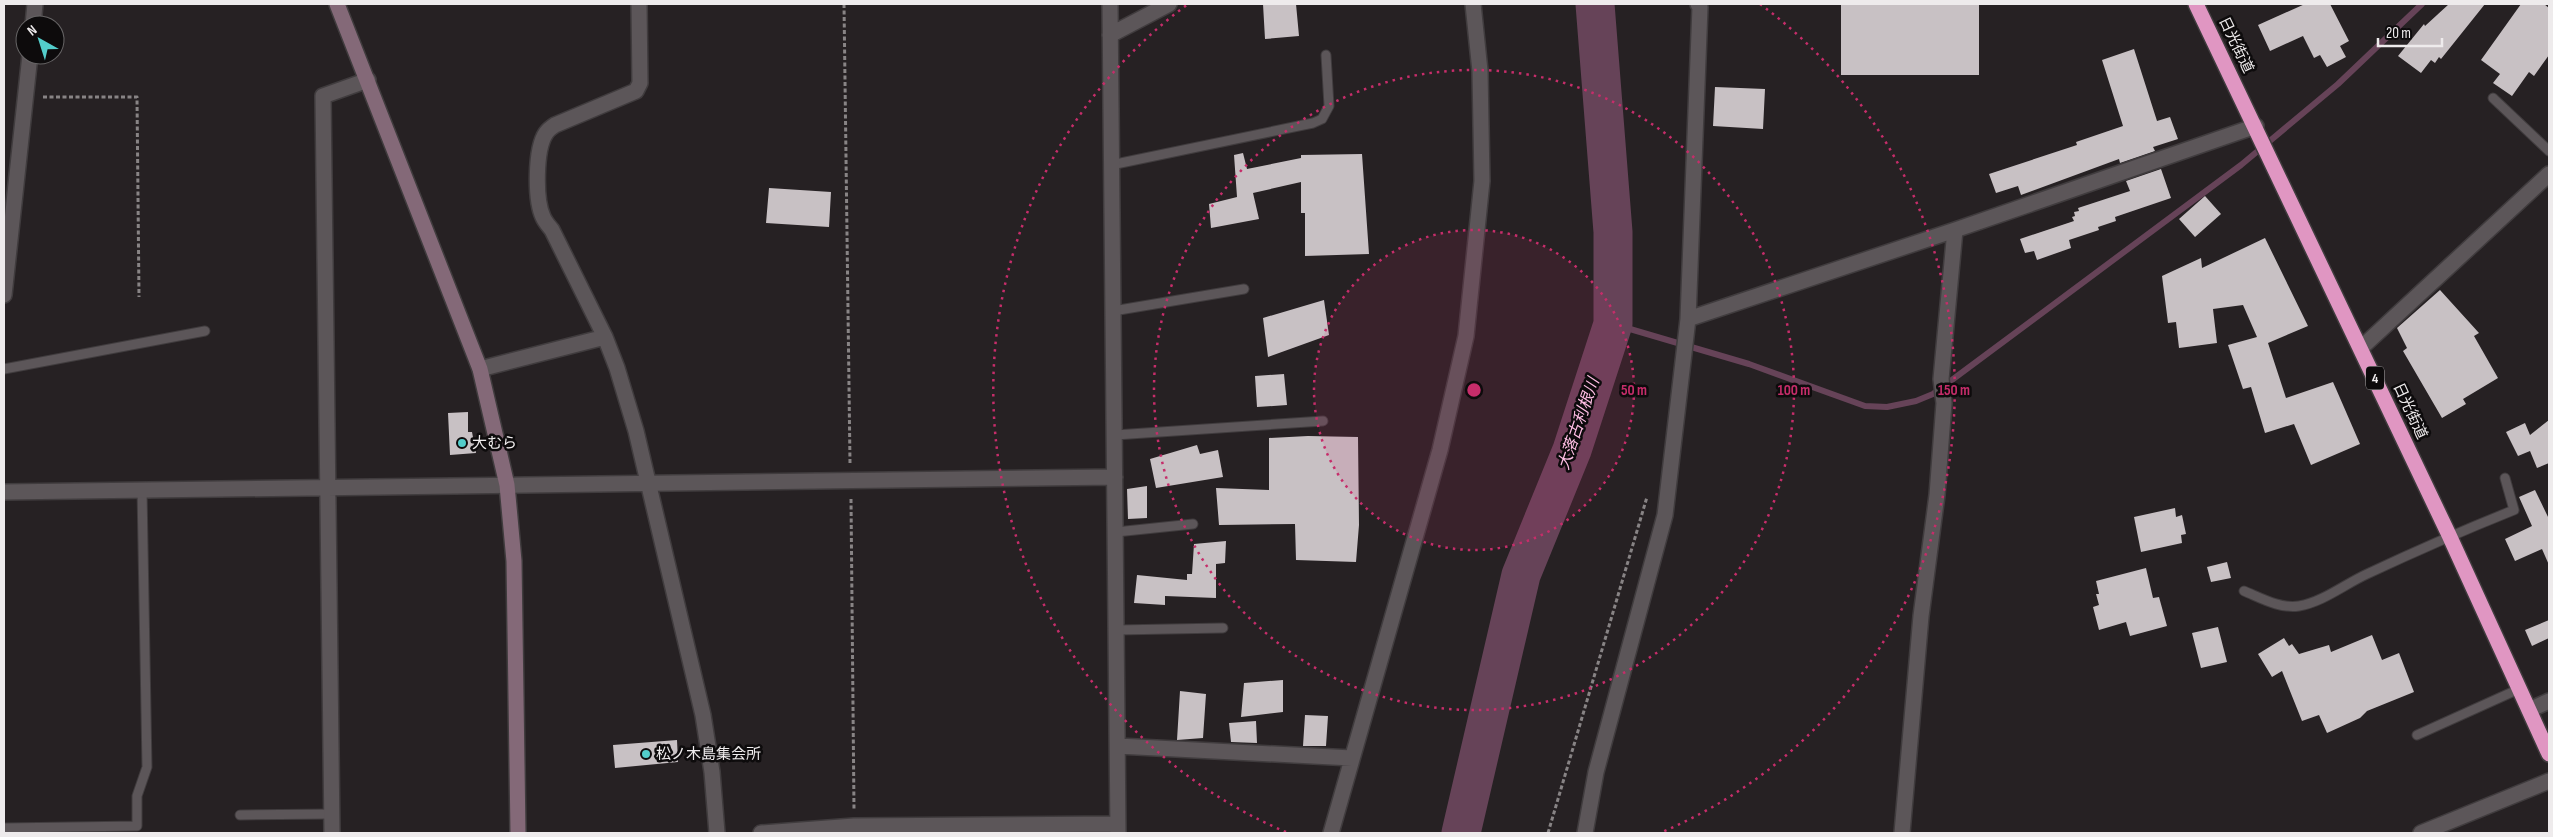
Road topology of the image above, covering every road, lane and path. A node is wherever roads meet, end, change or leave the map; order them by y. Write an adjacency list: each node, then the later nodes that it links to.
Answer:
1 (337, 4): 12 (street)
2 (639, 4): 26 (street)
3 (844, 4): 34 (path)
4 (1110, 4): 9 (street)
5 (1169, 4): 9 (street)
6 (1473, 4): 53 (street)
7 (2196, 4): 15 (highway, 日光街道 / 4)
8 (1699, 5): 24 (street)
9 (1110, 35): 17 (street)
10 (1326, 55): 17 (lane)
11 (29, 65): 13 (street)
12 (368, 80): 29 (street); 37 (street)
13 (25, 98): 21 (street); 22 (path)
14 (2493, 98): 16 (lane)
15 (2256, 126): 19 (street); 27 (highway, 日光街道 / 4)
16 (2549, 151)
17 (1112, 165): 23 (street)
18 (2549, 174): 27 (street)
19 (1955, 230): 24 (street); 67 (street)
20 (1244, 289): 23 (lane)
21 (4, 295)
22 (139, 296)
23 (1113, 311): 31 (street)
24 (1688, 319): 66 (street)
25 (205, 331): 28 (lane)
26 (604, 337): 29 (street); 35 (street)
27 (2361, 348): 43 (highway, 日光街道 / 4)
28 (4, 369)
29 (480, 370): 36 (street)
30 (1323, 421): 31 (lane)
31 (1115, 435): 32 (street)
32 (1115, 477): 34 (street); 42 (street)
33 (2505, 478): 43 (lane)
34 (850, 481): 35 (street); 57 (path)
35 (646, 483): 36 (street); 62 (street)
36 (507, 485): 37 (street); 61 (street)
37 (328, 487): 38 (street); 55 (street)
38 (142, 490): 39 (street); 58 (lane)
39 (4, 492)
40 (1648, 493): 65 (path)
41 (1193, 524): 42 (lane)
42 (1116, 532): 46 (street)
43 (2449, 535): 44 (lane); 47 (highway, 日光街道 / 4)
44 (2244, 591)
45 (1223, 628): 46 (lane)
46 (1117, 630): 51 (street)
47 (2520, 689): 49 (highway, 日光街道 / 4); 50 (lane)
48 (2549, 701): 49 (street)
49 (2529, 710): 52 (highway, 日光街道 / 4)
50 (2417, 735)
51 (1118, 746): 53 (street); 59 (street)
52 (2549, 754)
53 (1352, 758): 64 (street)
54 (2549, 781): 68 (street)
55 (332, 814): 56 (lane); 60 (street)
56 (240, 815)
57 (854, 826): 59 (street); 63 (street)
58 (4, 828)
59 (1118, 828)
60 (332, 833)
61 (518, 833)
62 (717, 833)
63 (760, 833)
64 (1331, 833)
65 (1548, 833)
66 (1585, 833)
67 (1902, 833)
68 (2421, 833)

